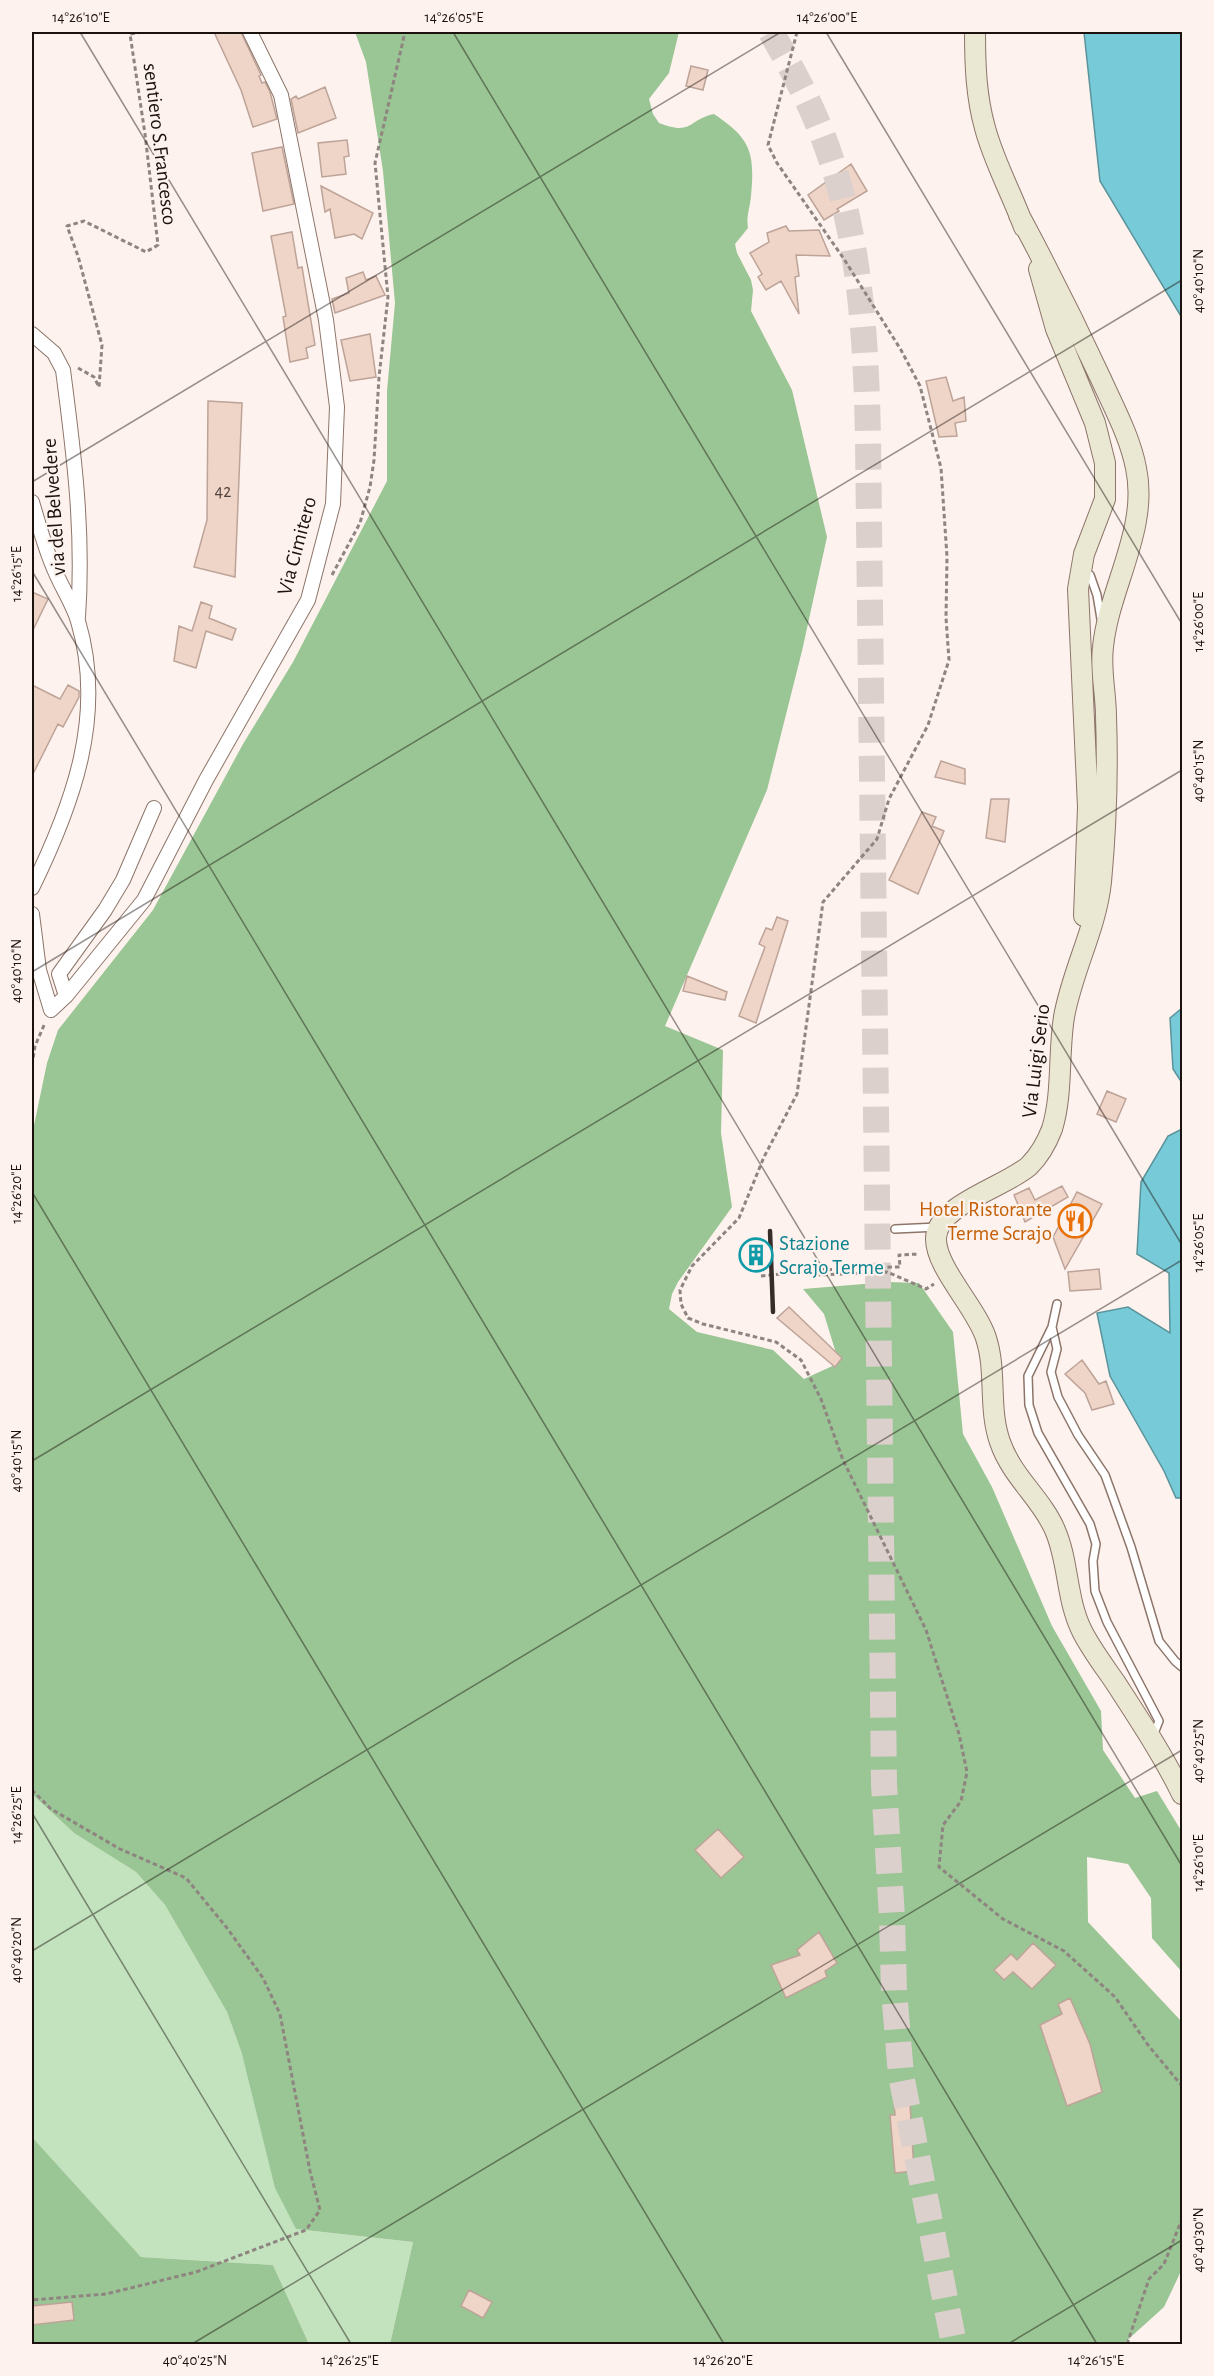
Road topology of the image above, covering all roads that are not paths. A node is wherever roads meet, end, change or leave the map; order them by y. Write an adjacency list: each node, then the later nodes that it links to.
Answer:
1 (250, 32): 13 (street, Via Cimitero)
2 (975, 32): 3 (main road)
3 (1019, 215): 8 (main road, Via Luigi Serio); 12 (main road)
4 (32, 334): 7 (street, via del Belvedere)
5 (32, 502): 7 (street)
6 (1090, 576): 8 (lane)
7 (78, 619): 10 (street)
8 (1102, 649): 12 (main road, Via Luigi Serio)
9 (154, 808): 13 (street)
10 (32, 888)
11 (32, 914): 13 (street, Via Cimitero)
12 (1082, 954): 14 (main road, Via Luigi Serio)
13 (66, 996)
14 (939, 1227): 15 (lane); 19 (main road)
15 (895, 1229)
16 (1057, 1304): 17 (lane)
17 (1053, 1327): 18 (lane); 19 (lane)
18 (1182, 1667)
19 (1152, 1738): 20 (main road)
20 (1182, 1794)

